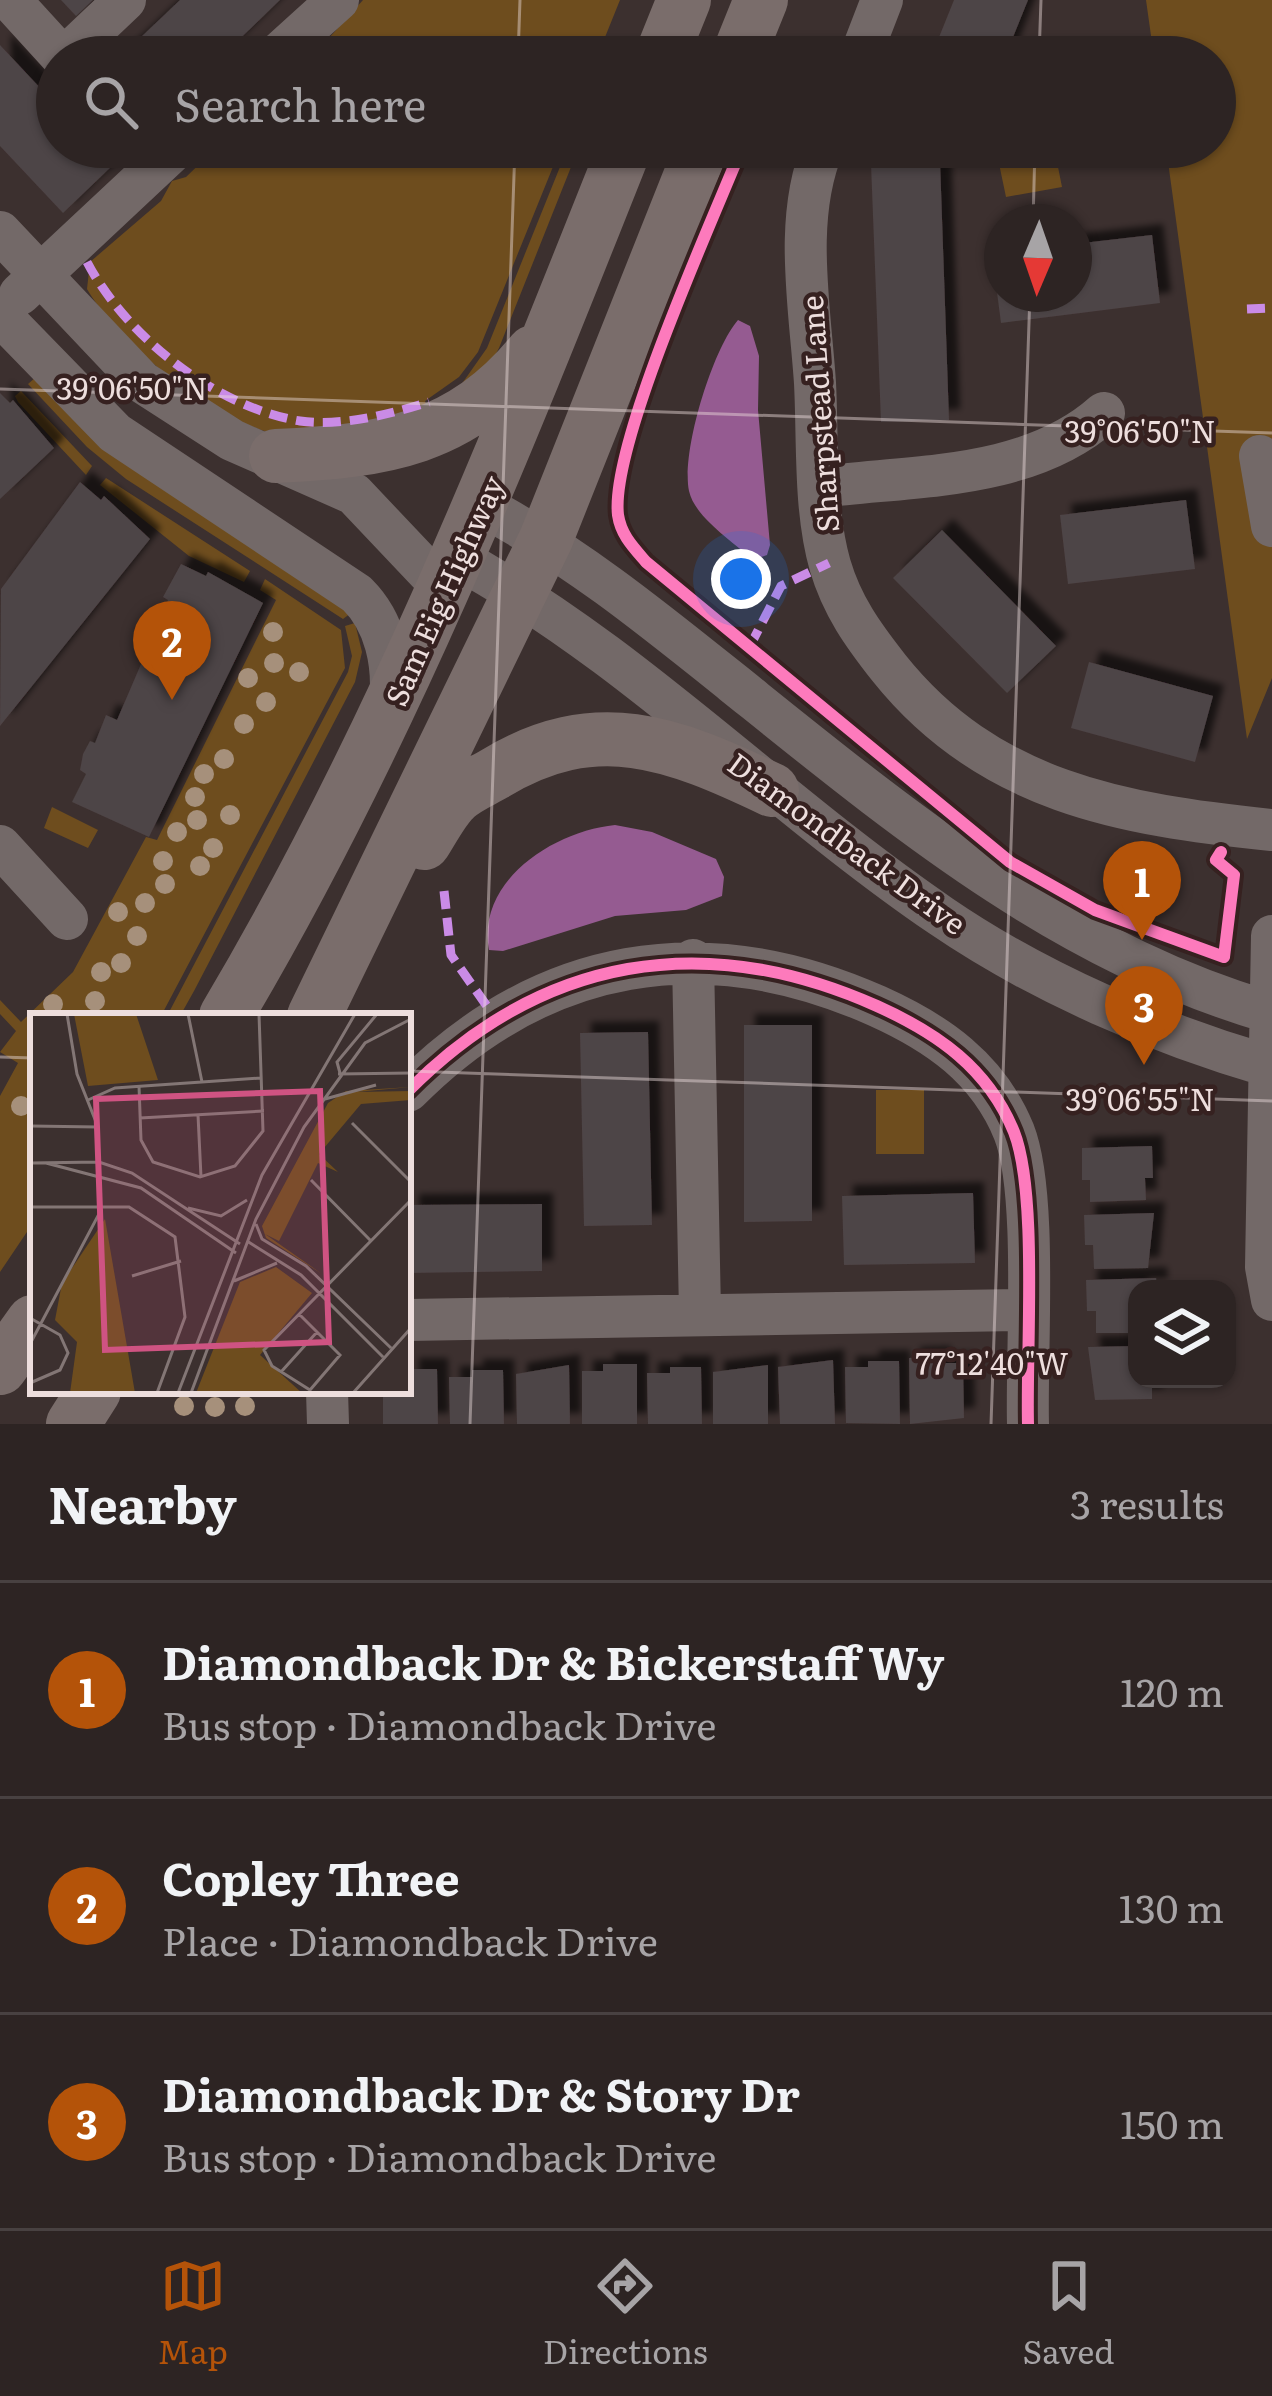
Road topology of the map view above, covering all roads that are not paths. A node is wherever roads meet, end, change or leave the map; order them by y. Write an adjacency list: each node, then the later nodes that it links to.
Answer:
1 (10, 0): 7 (street)
2 (125, 0): 8 (street)
3 (338, 0): 9 (street)
4 (684, 0): 10 (main road)
5 (761, 0): 11 (main road)
6 (882, 0): 12 (street)
7 (44, 36)
8 (86, 36)
9 (298, 36)
10 (669, 36)
11 (747, 36)
12 (868, 36)
13 (146, 168): 18 (street)
14 (617, 168): 19 (main road, Sam Eig Highway)
15 (694, 168): 27 (main road)
16 (814, 168): 24 (street, Sharpstead Lane)
17 (0, 232): 18 (street, Diamondback Drive)
18 (40, 275): 20 (street); 22 (street, Diamondback Drive)
19 (560, 310): 22 (main road); 25 (main road, Sam Eig Highway)
20 (0, 314): 30 (street)
21 (1104, 412): 24 (street)
22 (276, 456): 28 (street, Diamondback Drive)
23 (1259, 456): 26 (street)
24 (821, 487): 33 (street, Sharpstead Lane)
25 (481, 505): 27 (street, Diamondback Drive); 28 (main road, Sam Eig Highway)
26 (1272, 526)
27 (546, 539): 29 (main road); 41 (street, Diamondback Drive)
28 (450, 573): 29 (street, Diamondback Drive); 30 (main road, Sam Eig Highway); 31 (main road)
29 (521, 593): 31 (main road); 32 (street, Diamondback Drive)
30 (390, 710): 39 (main road, Sam Eig Highway)
31 (461, 721): 37 (main road)
32 (772, 790): 37 (main road); 42 (street, Diamondback Drive)
33 (1272, 830)
34 (0, 846): 35 (street)
35 (68, 920)
36 (1272, 936): 41 (street)
37 (345, 959): 40 (main road)
38 (693, 960): 43 (street); 45 (street); 46 (street)
39 (228, 1013)
40 (316, 1013)
41 (1272, 1013): 42 (street)
42 (1271, 1067): 44 (street)
43 (411, 1088)
44 (1270, 1278)
45 (1025, 1310): 46 (street); 54 (street)
46 (700, 1313): 47 (street)
47 (411, 1320)
48 (30, 1326): 50 (main road)
49 (30, 1327): 51 (main road)
50 (0, 1355)
51 (0, 1368)
52 (327, 1394): 53 (street)
53 (328, 1424)
54 (1028, 1424)

